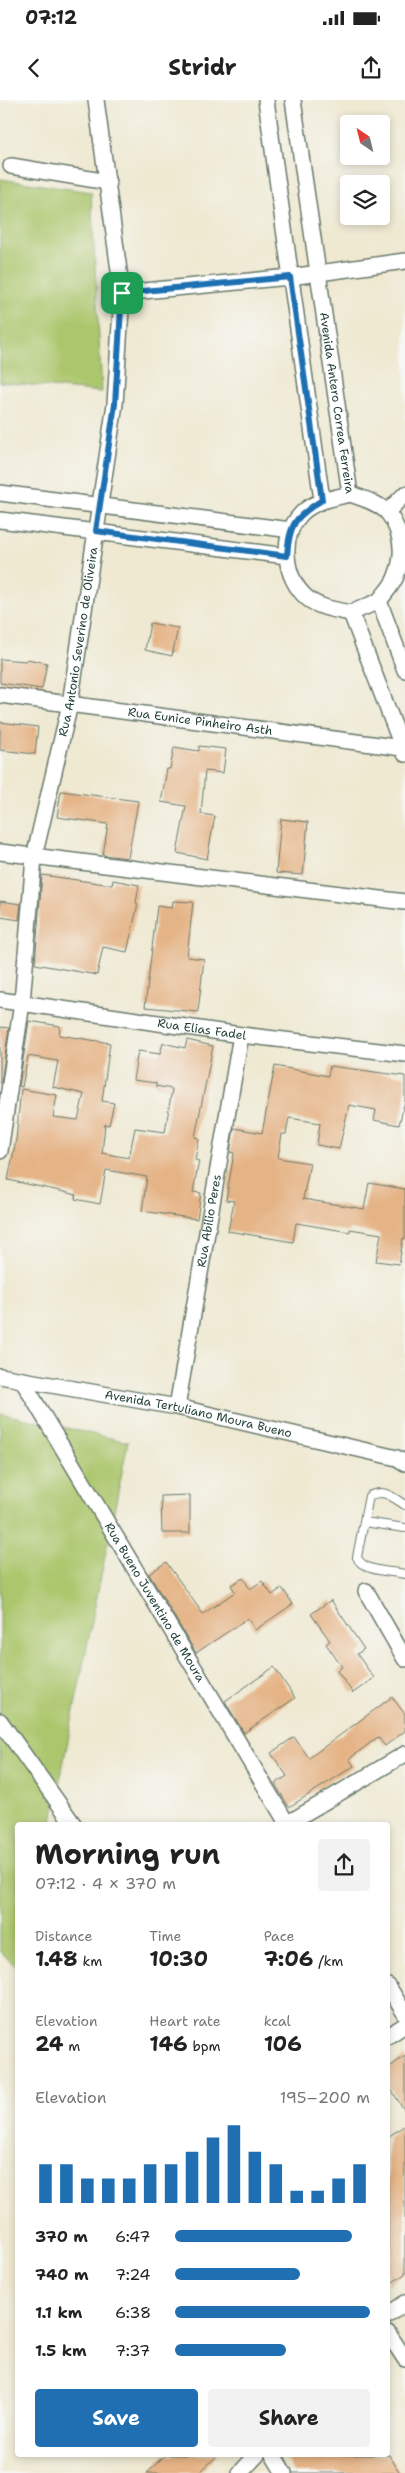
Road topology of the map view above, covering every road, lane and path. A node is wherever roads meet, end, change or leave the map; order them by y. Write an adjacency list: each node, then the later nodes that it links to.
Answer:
1 (96, 100): 5 (street, Rua Antonio Severino de Oliveira)
2 (266, 100): 8 (street)
3 (293, 100): 7 (street, Avenida Antero Correa Ferreira)
4 (10, 166): 5 (street)
5 (108, 182): 9 (street, Rua Antonio Severino de Oliveira)
6 (405, 261): 7 (street)
7 (316, 273): 8 (street); 11 (street, Avenida Antero Correa Ferreira)
8 (290, 277): 9 (street); 13 (street)
9 (122, 293): 14 (street, Rua Antonio Severino de Oliveira)
10 (0, 493): 14 (street)
11 (350, 494): 13 (street); 15 (street, Avenida Antero Correa Ferreira)
12 (405, 494): 15 (street)
13 (322, 500): 17 (street)
14 (101, 505): 17 (street); 18 (street, Rua Antonio Severino de Oliveira)
15 (387, 512): 20 (street)
16 (0, 520): 18 (street)
17 (291, 530): 19 (street)
18 (96, 531): 19 (street); 24 (street, Rua Antonio Severino de Oliveira)
19 (287, 556): 21 (street)
20 (379, 601): 21 (street); 22 (street)
21 (351, 613): 25 (street)
22 (405, 670)
23 (0, 695): 24 (street, Rua Eunice Pinheiro Asth)
24 (70, 704): 25 (street, Rua Eunice Pinheiro Asth); 27 (street, Rua Antonio Severino de Oliveira)
25 (404, 751)
26 (0, 852): 27 (street)
27 (34, 857): 28 (street); 30 (street, Rua Antonio Severino de Oliveira)
28 (405, 902)
29 (0, 1000): 30 (street, Rua Elias Fadel)
30 (22, 1003): 31 (street, Rua Elias Fadel); 33 (street, Rua Antonio Severino de Oliveira)
31 (241, 1035): 32 (street, Rua Elias Fadel); 36 (street, Rua Abilio Peres)
32 (405, 1054)
33 (0, 1151)
34 (0, 1376): 35 (street, Avenida Tertuliano Moura Bueno)
35 (22, 1380): 36 (street, Avenida Tertuliano Moura Bueno); 47 (street, Rua Bueno Juventino de Moura)
36 (177, 1407): 37 (street, Avenida Tertuliano Moura Bueno)
37 (402, 1459)
38 (405, 1505): 39 (lane)
39 (364, 1522): 40 (lane); 41 (lane)
40 (405, 1528)
41 (405, 1574)
42 (366, 1592): 43 (street)
43 (405, 1659)
44 (0, 1721): 46 (street)
45 (405, 1754): 48 (street)
46 (72, 1822)
47 (286, 1822)
48 (290, 1822)
49 (390, 1989): 50 (street)
50 (405, 2014)
51 (405, 2025): 52 (street)
52 (390, 2035)
53 (405, 2303): 54 (street)
54 (390, 2314)
55 (390, 2335): 56 (street)
56 (405, 2359)
57 (255, 2457): 59 (street)
58 (274, 2457): 60 (street)
59 (240, 2473)
60 (284, 2473)

